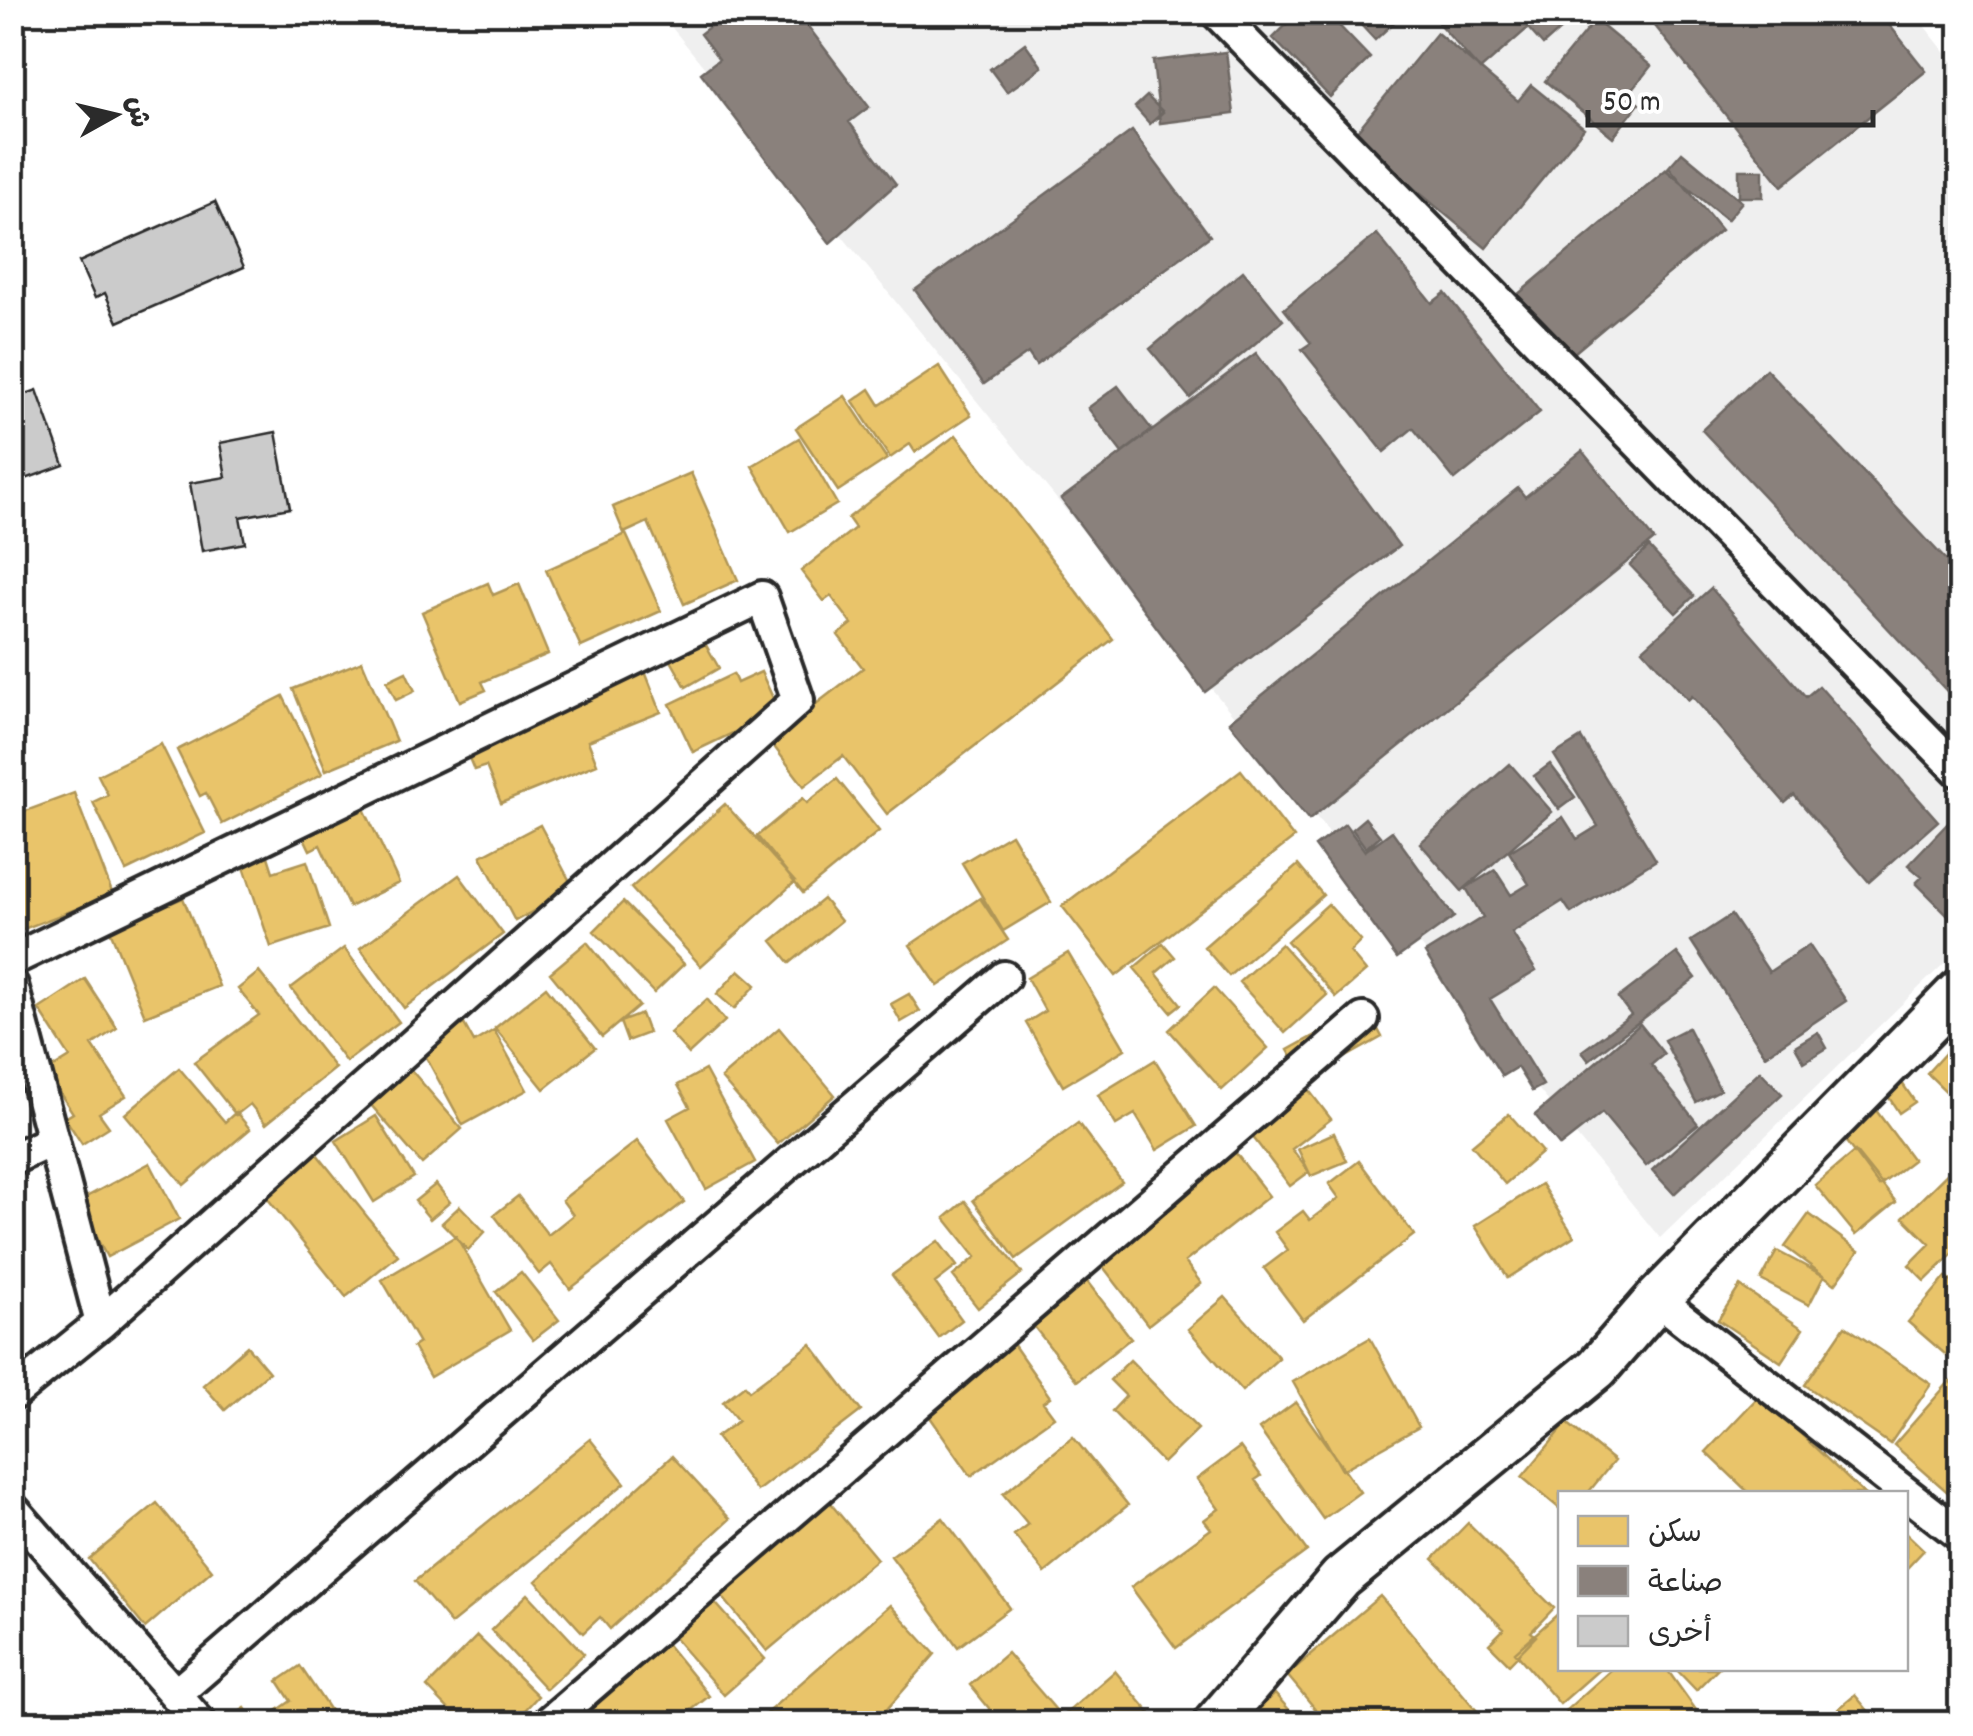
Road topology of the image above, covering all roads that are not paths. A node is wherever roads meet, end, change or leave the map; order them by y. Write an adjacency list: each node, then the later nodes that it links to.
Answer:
1 (1216, 12): 2 (street)
2 (1960, 772)
3 (12, 960): 11 (street)
4 (1004, 977): 17 (street)
5 (12, 985): 8 (street)
6 (1960, 991): 10 (main road)
7 (1363, 1019): 19 (street)
8 (54, 1140): 9 (street); 11 (street)
9 (12, 1159)
10 (1657, 1299): 13 (street); 20 (main road)
11 (101, 1323): 12 (street)
12 (12, 1395)
13 (1904, 1491)
14 (1908, 1494): 16 (street)
15 (12, 1508): 17 (street)
16 (1960, 1535)
17 (176, 1694): 18 (street)
18 (200, 1724)
19 (546, 1724)
20 (1215, 1724)

